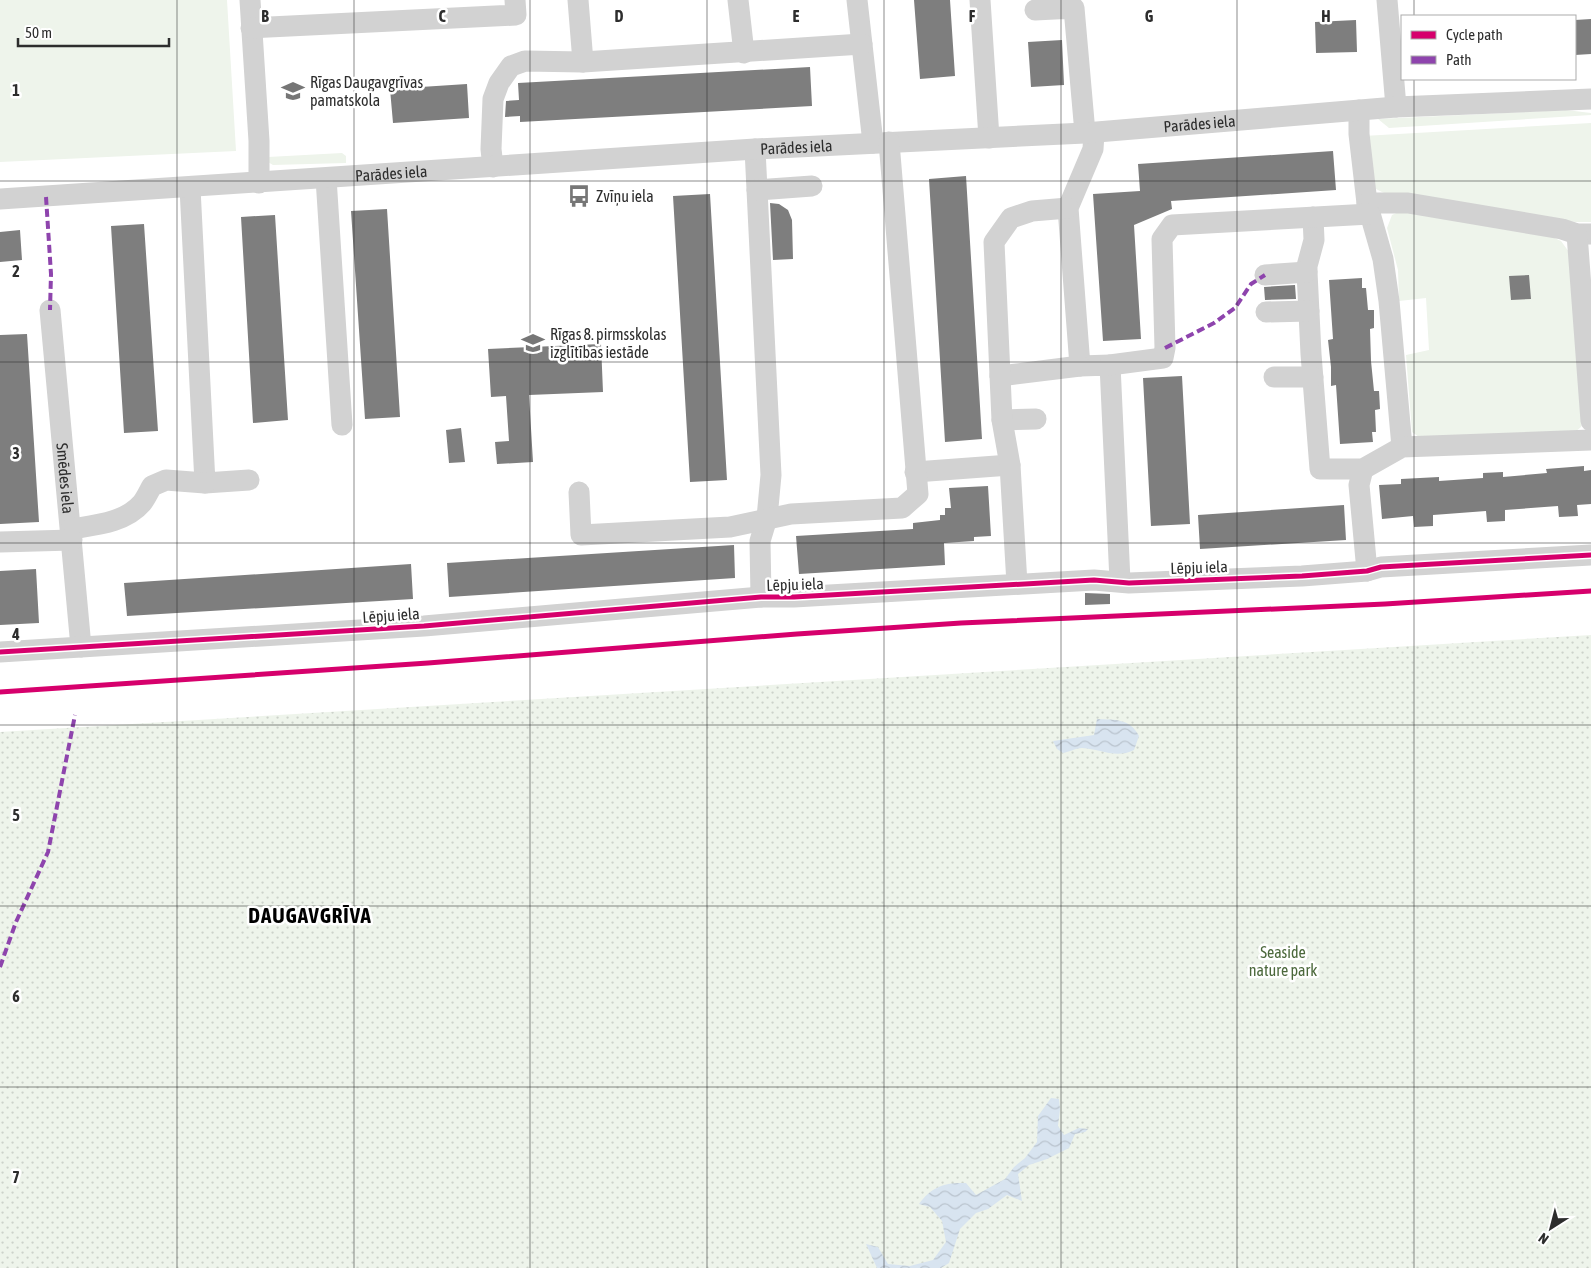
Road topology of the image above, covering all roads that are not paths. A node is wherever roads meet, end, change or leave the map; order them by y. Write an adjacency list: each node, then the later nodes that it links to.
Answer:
1 (250, 0): 9 (street)
2 (515, 0): 9 (street)
3 (578, 0): 12 (street)
4 (738, 0): 11 (street)
5 (857, 0): 10 (street)
6 (980, 0): 17 (street)
7 (1388, 0): 14 (street)
8 (1035, 10): 16 (street)
9 (251, 28): 22 (street)
10 (862, 44): 11 (street); 18 (street)
11 (744, 53): 12 (street)
12 (583, 62): 20 (street)
13 (1591, 99): 14 (street, Parādes iela)
14 (1396, 107): 15 (street, Parādes iela)
15 (1360, 110): 16 (street, Parādes iela); 28 (street)
16 (1090, 133): 17 (street, Parādes iela); 27 (street)
17 (989, 138): 18 (street, Parādes iela)
18 (881, 142): 19 (street, Parādes iela); 49 (street)
19 (755, 149): 20 (street, Parādes iela); 25 (street)
20 (493, 167): 21 (street, Parādes iela)
21 (326, 178): 22 (street, Parādes iela); 44 (street)
22 (259, 183): 24 (street, Parādes iela)
23 (812, 186): 25 (street)
24 (190, 188): 26 (street, Parādes iela); 51 (street)
25 (757, 190): 53 (street)
26 (0, 199)
27 (1068, 208): 37 (street); 38 (street)
28 (1369, 209): 29 (street); 30 (street); 46 (street)
29 (1312, 217): 31 (street); 36 (street)
30 (1584, 234): 43 (street)
31 (1307, 272): 32 (street); 34 (street)
32 (1265, 275)
33 (50, 310): 54 (street, Smēdes iela)
34 (1309, 311): 35 (street); 40 (street)
35 (1266, 312)
36 (1110, 365): 37 (street); 58 (street)
37 (1080, 366): 38 (street)
38 (1000, 376): 42 (street)
39 (1274, 377): 40 (street)
40 (1313, 377): 48 (street)
41 (1036, 419): 42 (street)
42 (1002, 420): 47 (street)
43 (1591, 421)
44 (342, 425)
45 (1591, 440): 46 (street)
46 (1402, 447): 48 (street)
47 (1010, 465): 49 (street); 59 (street)
48 (1363, 469): 57 (street)
49 (915, 472): 53 (street)
50 (249, 480): 51 (street)
51 (205, 483): 54 (street)
52 (579, 492): 53 (street)
53 (768, 518): 60 (street)
54 (71, 534): 55 (street); 61 (street, Smēdes iela)
55 (0, 542)
56 (1591, 555): 57 (street, Lēpju iela)
57 (1367, 571): 58 (street, Lēpju iela)
58 (1120, 581): 59 (street, Lēpju iela)
59 (1017, 584): 60 (street, Lēpju iela)
60 (761, 598): 61 (street, Lēpju iela)
61 (80, 647): 62 (street, Lēpju iela)
62 (0, 652)

